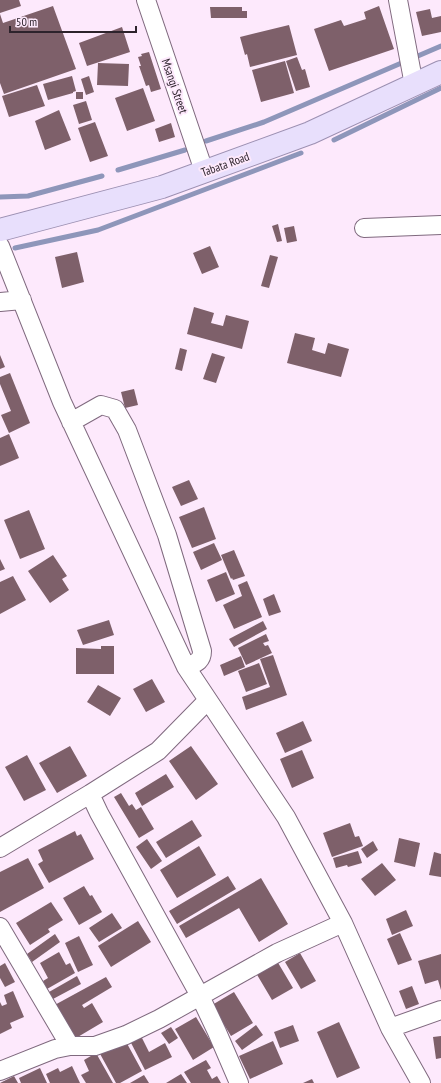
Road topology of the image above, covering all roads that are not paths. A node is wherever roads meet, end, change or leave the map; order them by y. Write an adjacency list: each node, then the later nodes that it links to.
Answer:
1 (146, 0): 5 (street, Msangi Street)
2 (398, 0): 4 (street)
3 (441, 72): 4 (main road, Tabata Road)
4 (414, 85): 5 (main road, Tabata Road)
5 (204, 171): 8 (main road, Tabata Road)
6 (441, 224): 7 (street)
7 (364, 228)
8 (0, 230)
9 (0, 246): 10 (street)
10 (22, 300): 11 (street); 12 (street)
11 (0, 302)
12 (71, 422): 13 (street); 13 (street)
13 (186, 667): 14 (street)
14 (208, 700): 15 (street); 17 (street)
15 (90, 794): 16 (street); 19 (street)
16 (0, 848)
17 (343, 923): 19 (street); 21 (street)
18 (0, 927): 22 (street)
19 (200, 996): 22 (street); 24 (street)
20 (441, 1010): 21 (street)
21 (390, 1028): 25 (street)
22 (70, 1046): 23 (street)
23 (0, 1071)
24 (239, 1083)
25 (421, 1083)

